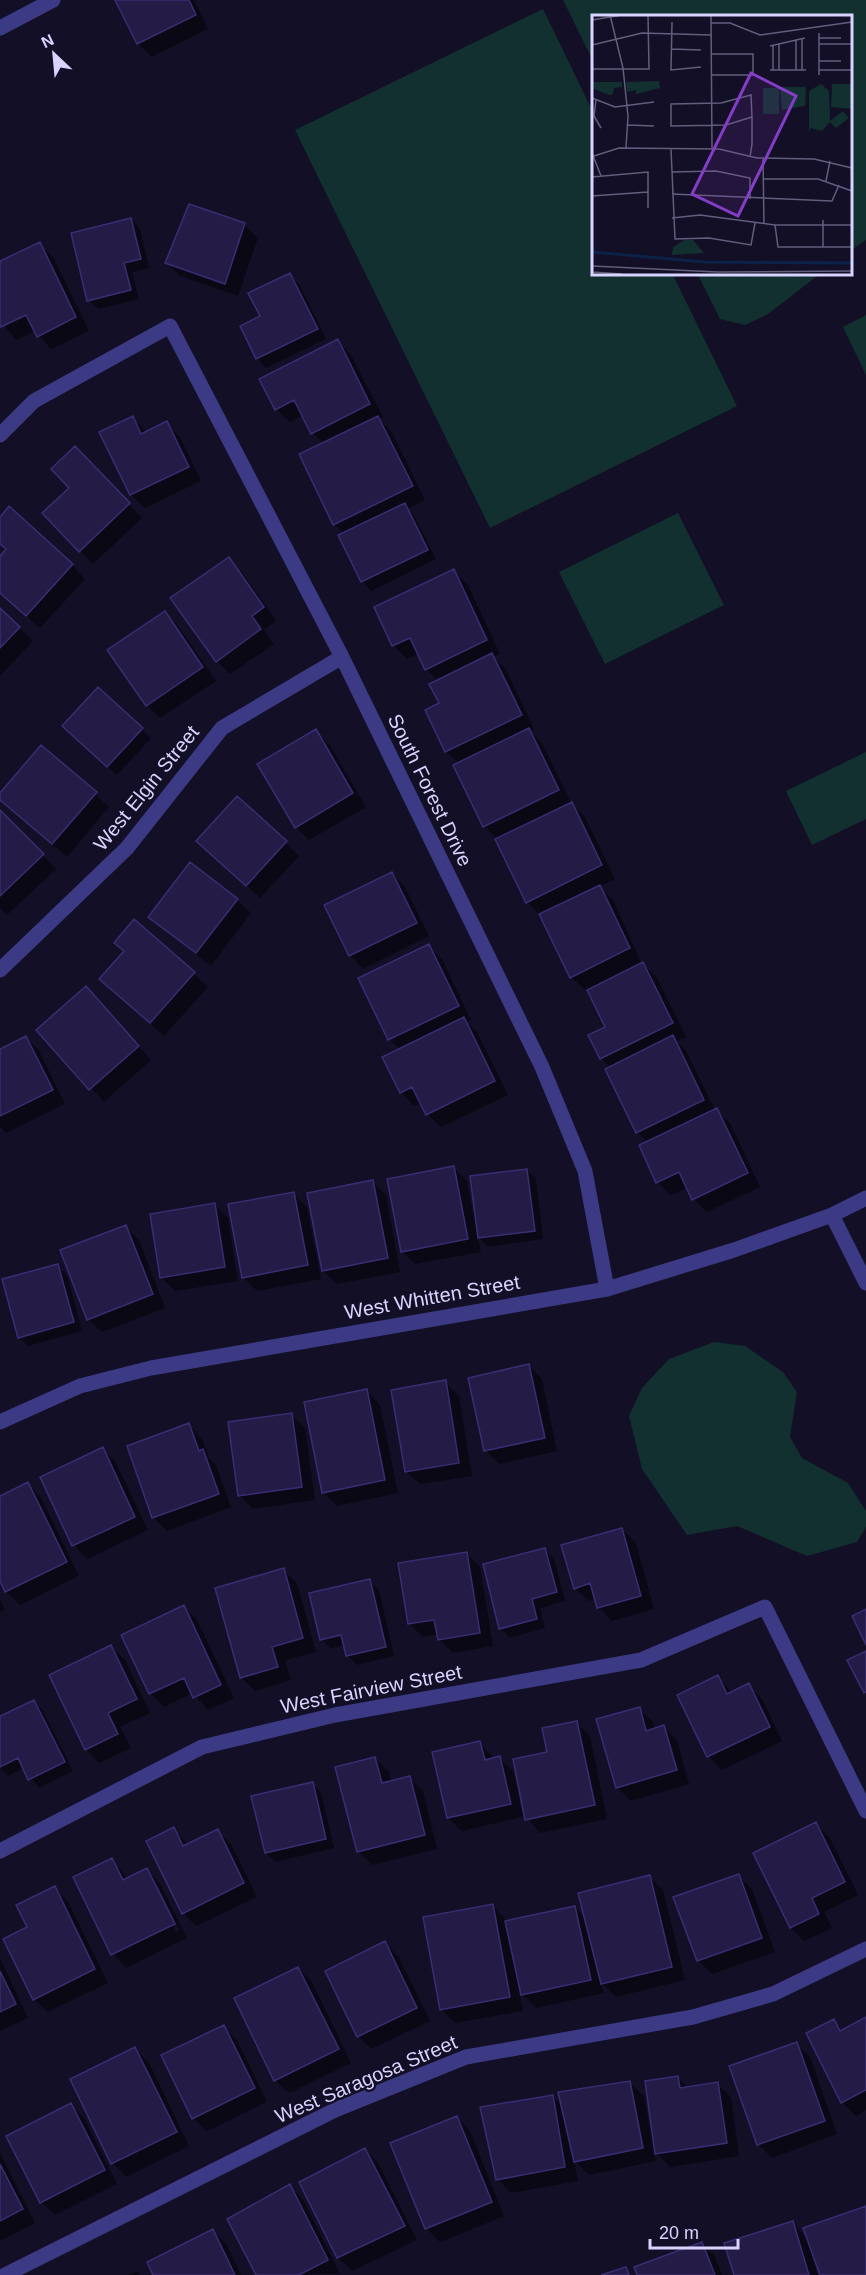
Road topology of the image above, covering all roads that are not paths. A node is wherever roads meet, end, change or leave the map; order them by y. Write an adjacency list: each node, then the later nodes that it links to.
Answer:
1 (53, 1): 2 (street)
2 (0, 28)
3 (0, 435): 4 (street, South Forest Drive)
4 (342, 657): 5 (street, West Elgin Street); 9 (street, South Forest Drive)
5 (0, 970)
6 (866, 1198): 7 (street, West Whitten Street)
7 (832, 1215): 8 (street); 9 (street, West Whitten Street)
8 (866, 1283)
9 (607, 1289): 10 (street, West Whitten Street)
10 (0, 1422)
11 (866, 1811): 12 (street, West Fairview Street)
12 (0, 1851)
13 (866, 1949): 14 (street, West Saragosa Street)
14 (5, 2275)

